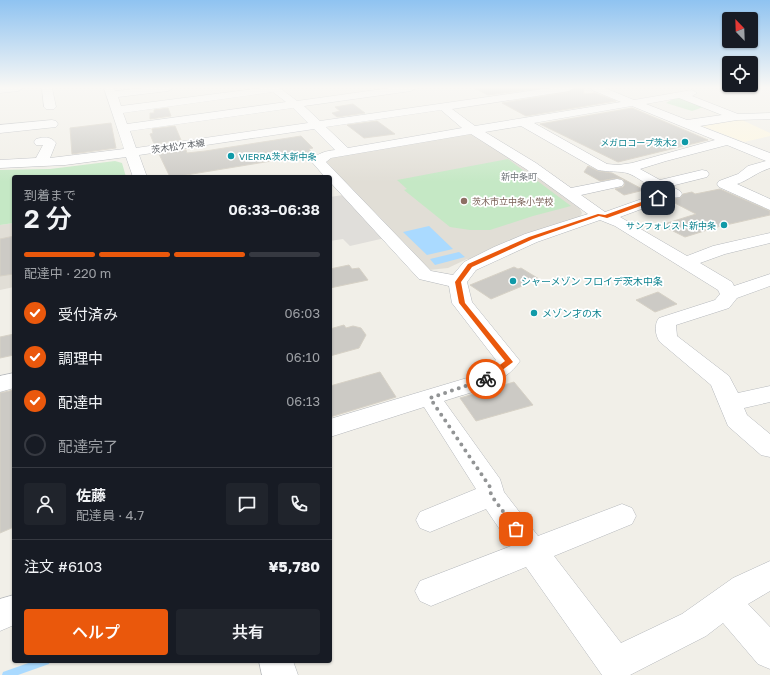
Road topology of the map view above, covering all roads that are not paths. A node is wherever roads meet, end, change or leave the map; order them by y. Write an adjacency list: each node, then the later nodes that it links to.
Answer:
1 (121, 120): 14 (street)
2 (186, 120): 14 (street)
3 (231, 120): 17 (street)
4 (310, 120): 13 (street)
5 (354, 120): 13 (street, 茨木松ケ本線)
6 (458, 120): 16 (street)
7 (538, 120): 10 (street)
8 (674, 120): 12 (street)
9 (718, 120): 12 (street)
10 (523, 122): 16 (street); 26 (street)
11 (52, 124): 15 (street)
12 (685, 124): 18 (street)
13 (317, 126): 20 (street, 茨木松ケ本線); 21 (street)
14 (124, 128): 20 (street)
15 (0, 129)
16 (474, 130): 21 (street); 32 (street)
17 (242, 133)
18 (728, 141): 22 (street); 26 (street)
19 (40, 142): 23 (street)
20 (132, 152): 23 (street, 茨木松ケ本線); 28 (street)
21 (345, 152): 29 (street)
22 (770, 158)
23 (41, 162): 24 (street, 茨木松ケ本線)
24 (0, 164)
25 (770, 164): 35 (street)
26 (628, 168): 34 (street)
27 (702, 174): 34 (street)
28 (139, 175)
29 (327, 175)
30 (617, 183): 32 (street)
31 (336, 189): 39 (street)
32 (568, 193): 36 (street)
33 (675, 194): 34 (street)
34 (660, 197): 36 (street)
35 (770, 205)
36 (609, 218): 38 (street); 39 (street)
37 (770, 238): 38 (street)
38 (687, 262): 41 (street)
39 (458, 282): 45 (street)
40 (767, 284): 41 (street)
41 (730, 294): 46 (street)
42 (12, 381): 43 (street)
43 (0, 384)
44 (770, 394): 46 (street)
45 (430, 398): 47 (street); 49 (street)
46 (731, 403): 48 (street)
47 (332, 427)
48 (770, 448)
49 (491, 495): 51 (street); 52 (street)
50 (622, 516): 52 (street)
51 (430, 520)
52 (533, 552): 54 (street); 55 (street)
53 (770, 575): 55 (street)
54 (431, 591)
55 (726, 603): 58 (street)
56 (12, 611): 57 (street)
57 (0, 615)
58 (770, 652)
59 (277, 663): 60 (street)
60 (280, 675)

